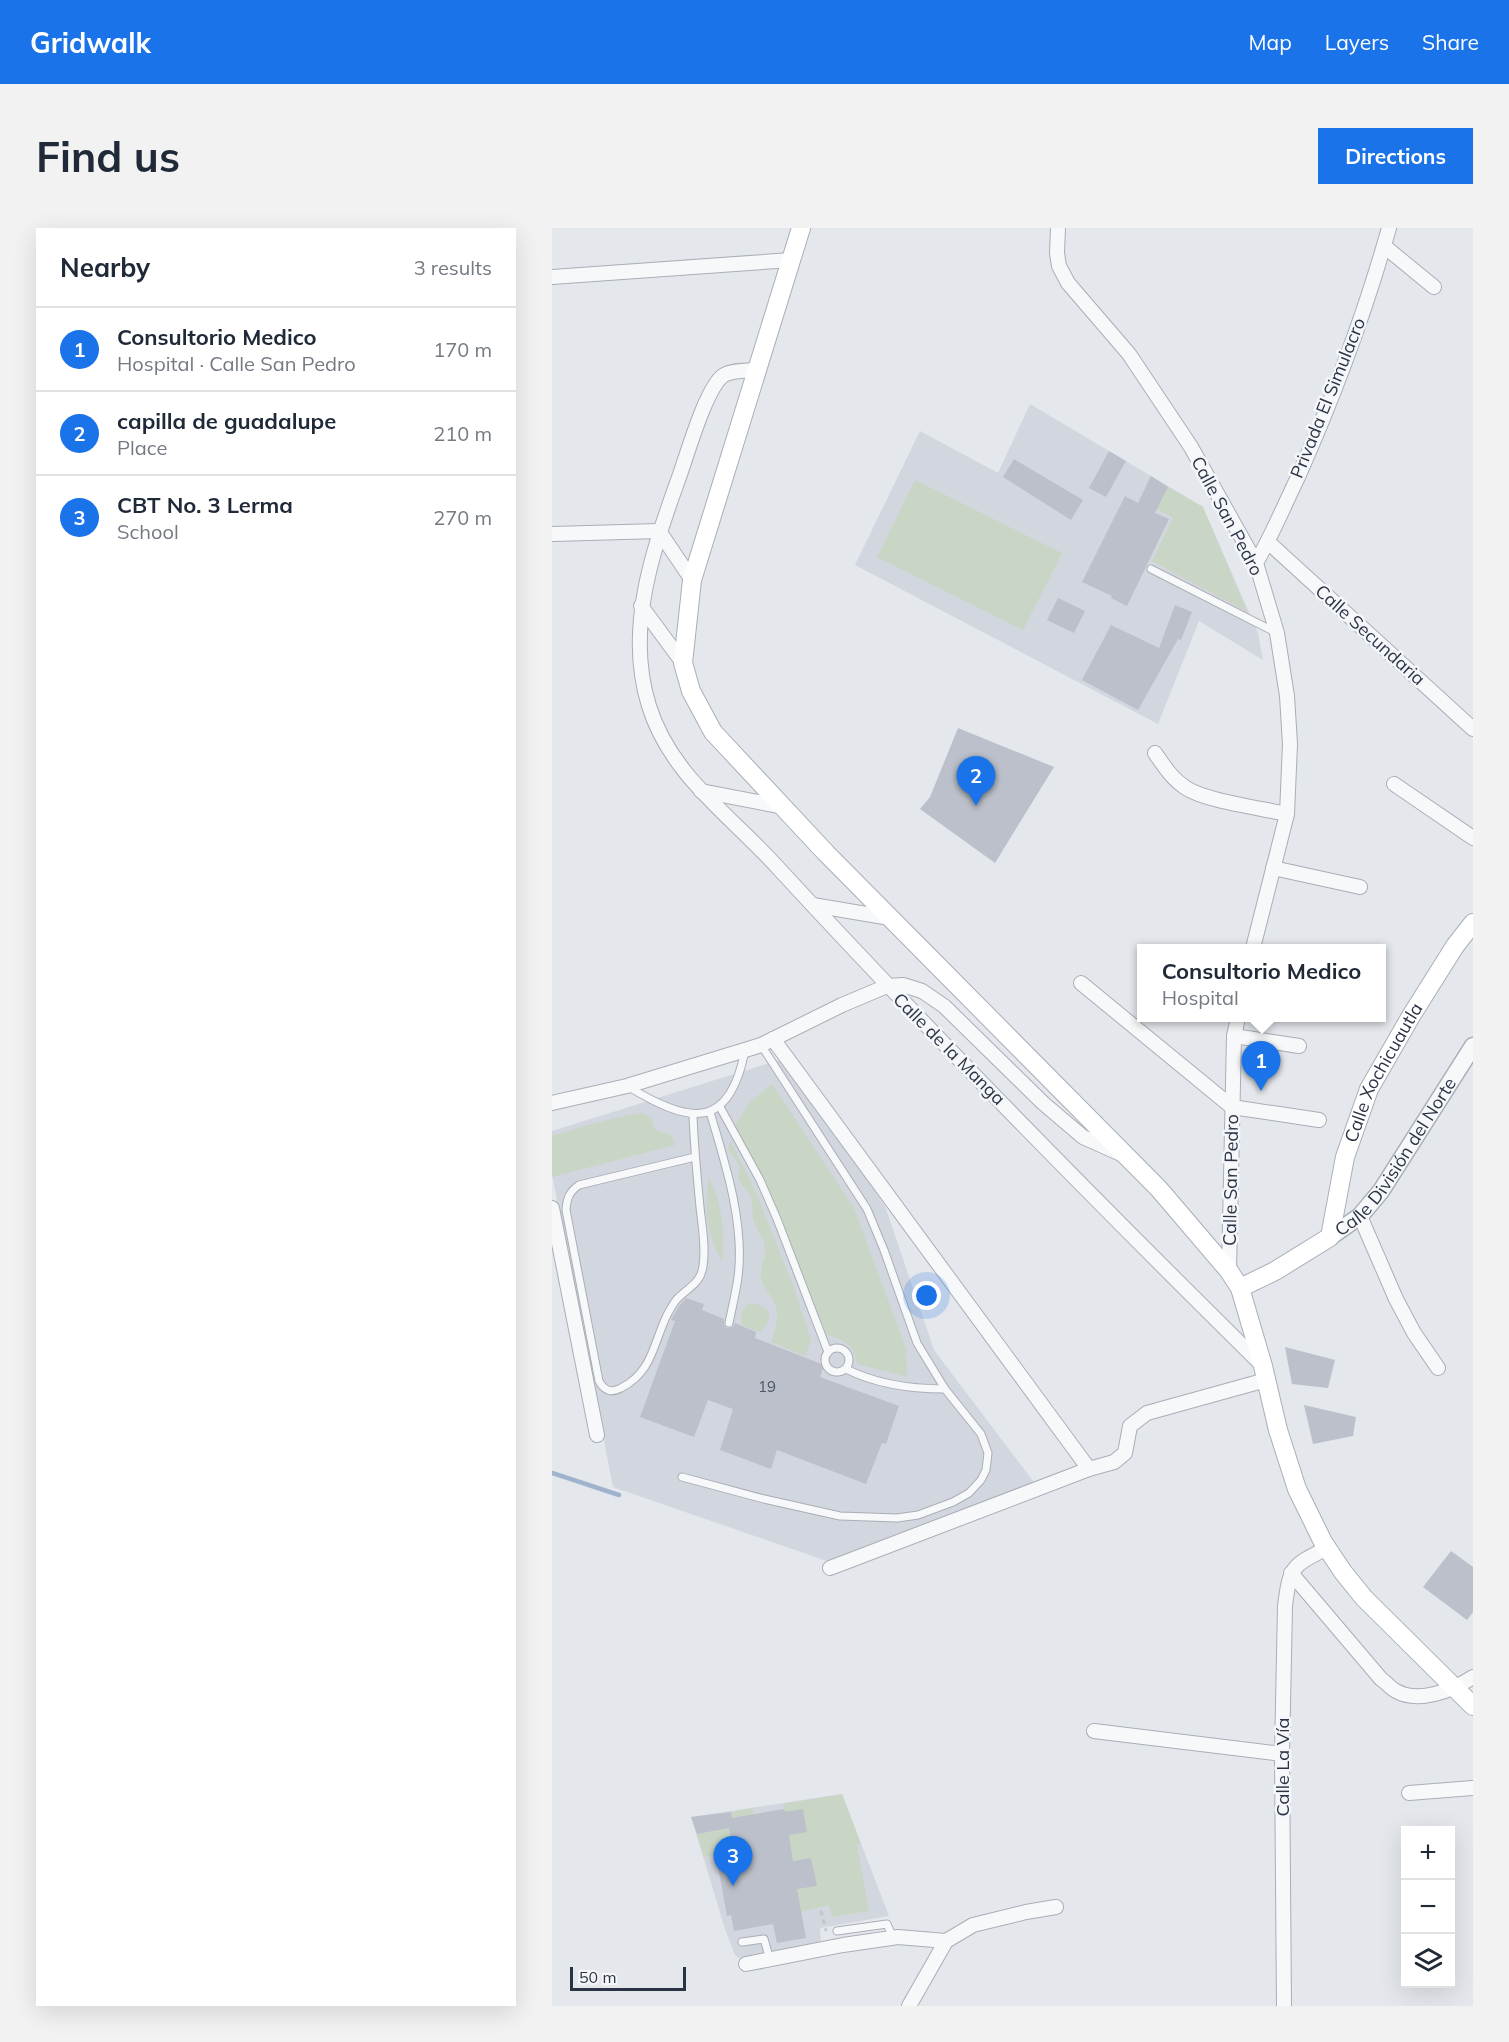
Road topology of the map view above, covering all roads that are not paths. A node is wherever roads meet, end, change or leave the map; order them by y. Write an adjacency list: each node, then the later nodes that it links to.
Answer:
1 (801, 228): 5 (main road)
2 (1058, 228): 12 (street, Calle San Pedro)
3 (1389, 228): 4 (street, Privada El Simulacro)
4 (1384, 246): 7 (street); 11 (street, Privada El Simulacro)
5 (791, 260): 6 (street); 8 (main road)
6 (552, 277)
7 (1434, 287)
8 (756, 370): 9 (street); 14 (main road)
9 (660, 531): 10 (street); 14 (street); 15 (street)
10 (553, 534)
11 (1268, 542): 12 (street, Privada El Simulacro); 18 (street, Calle Secundaria)
12 (1256, 563): 16 (street, Calle San Pedro)
13 (1151, 569): 16 (lane)
14 (692, 580): 17 (main road)
15 (641, 606): 17 (street); 21 (street)
16 (1276, 633): 23 (street, Calle San Pedro)
17 (683, 663): 22 (main road)
18 (1473, 729)
19 (1155, 753): 23 (street)
20 (1394, 784): 24 (street)
21 (701, 791): 22 (street); 27 (street)
22 (784, 807): 28 (main road)
23 (1287, 814): 25 (street, Calle San Pedro)
24 (1473, 838)
25 (1273, 868): 26 (street); 30 (street, Calle San Pedro)
26 (1360, 887)
27 (813, 905): 28 (street); 32 (street)
28 (890, 918): 46 (main road)
29 (1473, 923): 50 (main road, Calle Xochicuautla)
30 (1254, 944)
31 (1081, 983): 42 (street)
32 (887, 986): 35 (street, Calle de la Manga); 46 (street); 57 (street, Calle de la Manga)
33 (1237, 1022): 34 (street, Calle San Pedro)
34 (1234, 1036): 36 (street); 42 (street, Calle San Pedro)
35 (767, 1042): 38 (street, Calle de la Manga); 58 (lane); 60 (street)
36 (1299, 1046)
37 (1473, 1047): 49 (street, Calle División del Norte)
38 (745, 1050): 39 (street, Calle de la Manga); 41 (lane)
39 (627, 1086): 40 (street, Calle de la Manga); 44 (lane)
40 (552, 1103)
41 (720, 1107): 43 (lane); 54 (lane)
42 (1232, 1107): 45 (street); 51 (street, Calle San Pedro)
43 (711, 1112): 44 (lane); 53 (lane)
44 (693, 1115): 47 (lane)
45 (1319, 1120)
46 (1125, 1155): 51 (main road)
47 (695, 1157): 47 (lane)
48 (552, 1208): 59 (street)
49 (1360, 1216): 50 (street, Calle División del Norte); 55 (street)
50 (1330, 1237): 52 (main road, Calle División del Norte)
51 (1228, 1271): 52 (main road)
52 (1240, 1288): 57 (main road)
53 (729, 1323)
54 (828, 1352): 56 (lane); 56 (lane)
55 (1438, 1368)
56 (846, 1369): 58 (lane)
57 (1264, 1373): 60 (street); 62 (main road)
58 (945, 1389): 61 (lane)
59 (597, 1435)
60 (1089, 1469): 63 (street)
61 (682, 1477)
62 (1327, 1548): 64 (street); 66 (main road)
63 (830, 1568)
64 (1291, 1573): 66 (street); 69 (street, Calle La Vía)
65 (1473, 1677): 66 (street)
66 (1454, 1688): 67 (main road)
67 (1473, 1706)
68 (1094, 1731): 69 (street)
69 (1282, 1754): 80 (street, Calle La Vía)
70 (1473, 1788): 71 (street)
71 (1409, 1793)
72 (1056, 1907): 75 (street)
73 (837, 1931): 74 (lane)
74 (893, 1938): 75 (street); 77 (street)
75 (946, 1941): 79 (street)
76 (742, 1942): 77 (lane)
77 (770, 1960): 78 (street)
78 (746, 1964)
79 (909, 2006)
80 (1284, 2006)

